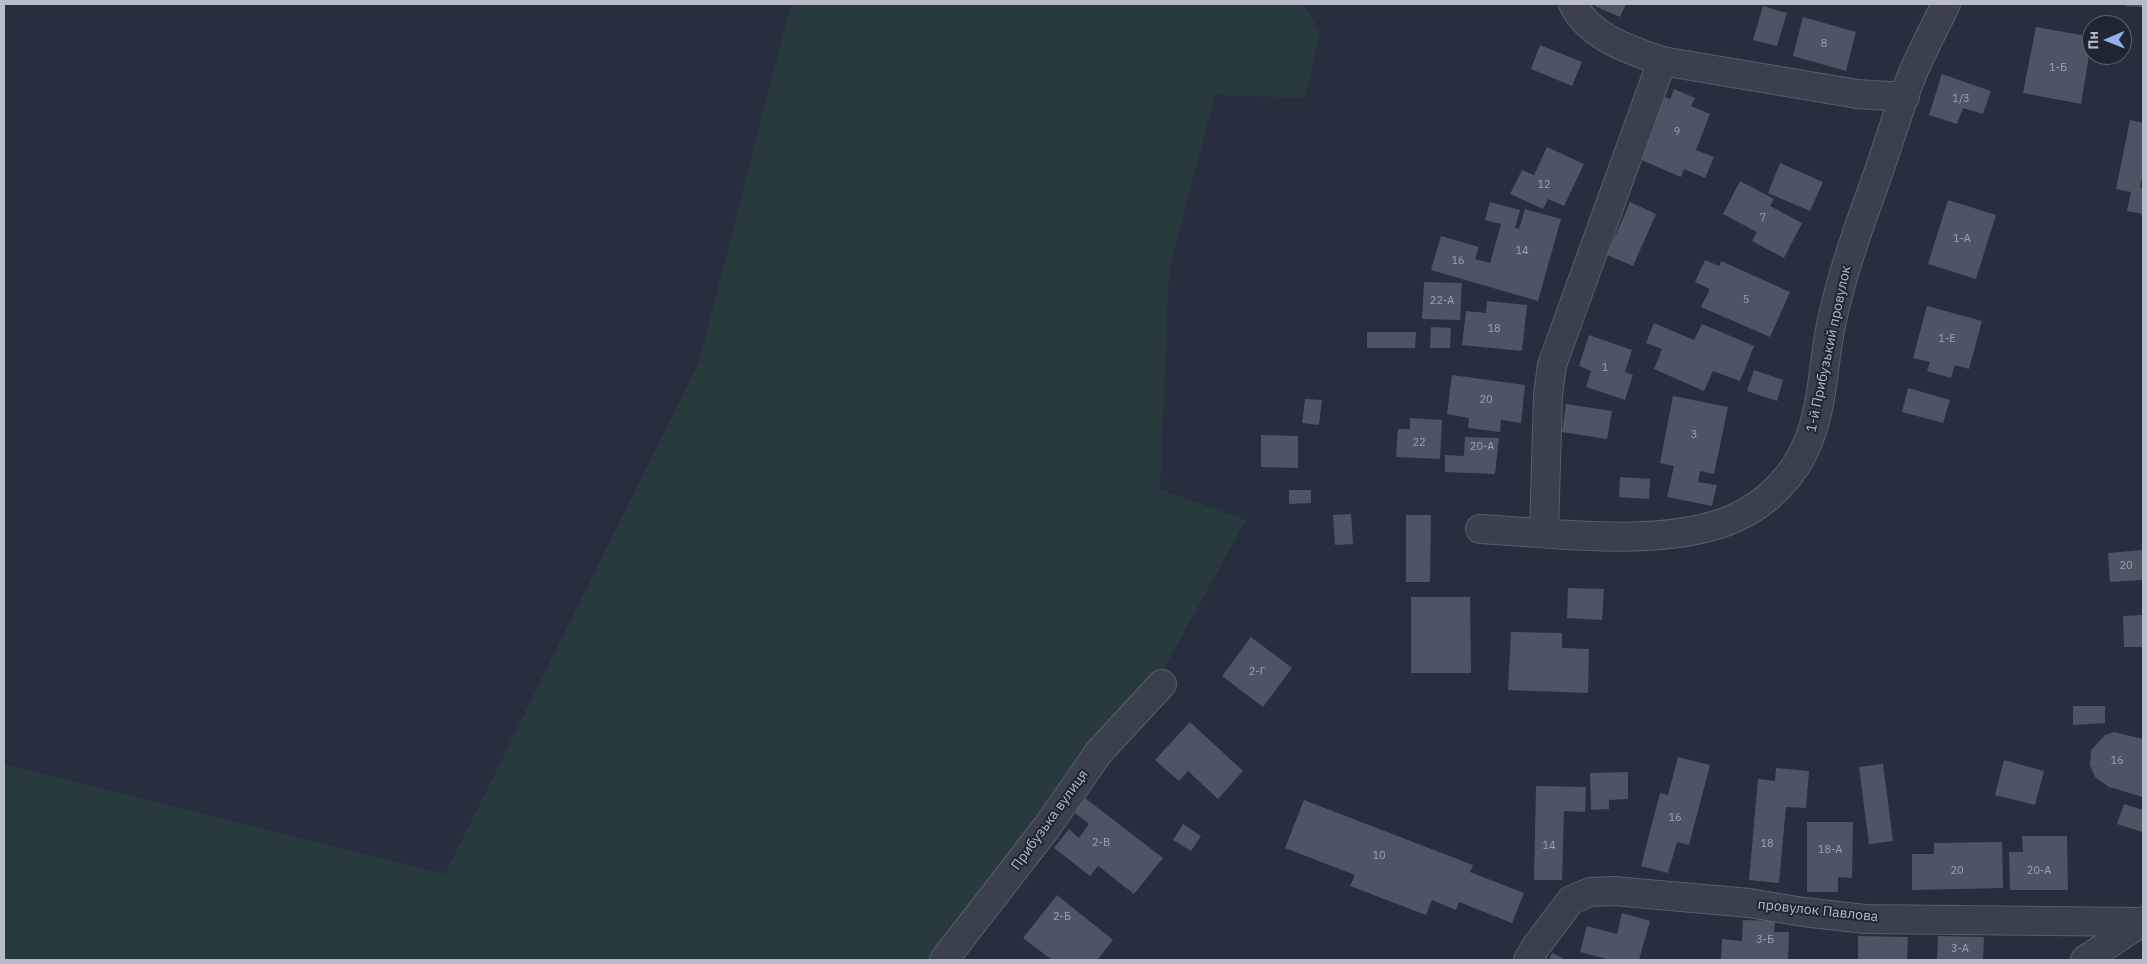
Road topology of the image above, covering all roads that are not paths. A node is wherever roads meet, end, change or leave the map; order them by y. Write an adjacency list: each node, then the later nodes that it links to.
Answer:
1 (1574, 4): 3 (street)
2 (1946, 4): 4 (street, 1-й Прибузький провулок)
3 (1662, 61): 4 (street); 6 (street)
4 (1905, 97): 6 (street, 1-й Прибузький провулок)
5 (1480, 529): 6 (street, 1-й Прибузький провулок)
6 (1544, 532)
7 (1162, 684): 9 (street, Прибузька вулиця)
8 (2142, 921): 10 (street, провулок Павлова); 11 (street)
9 (944, 960)
10 (1528, 960)
11 (2086, 960)

